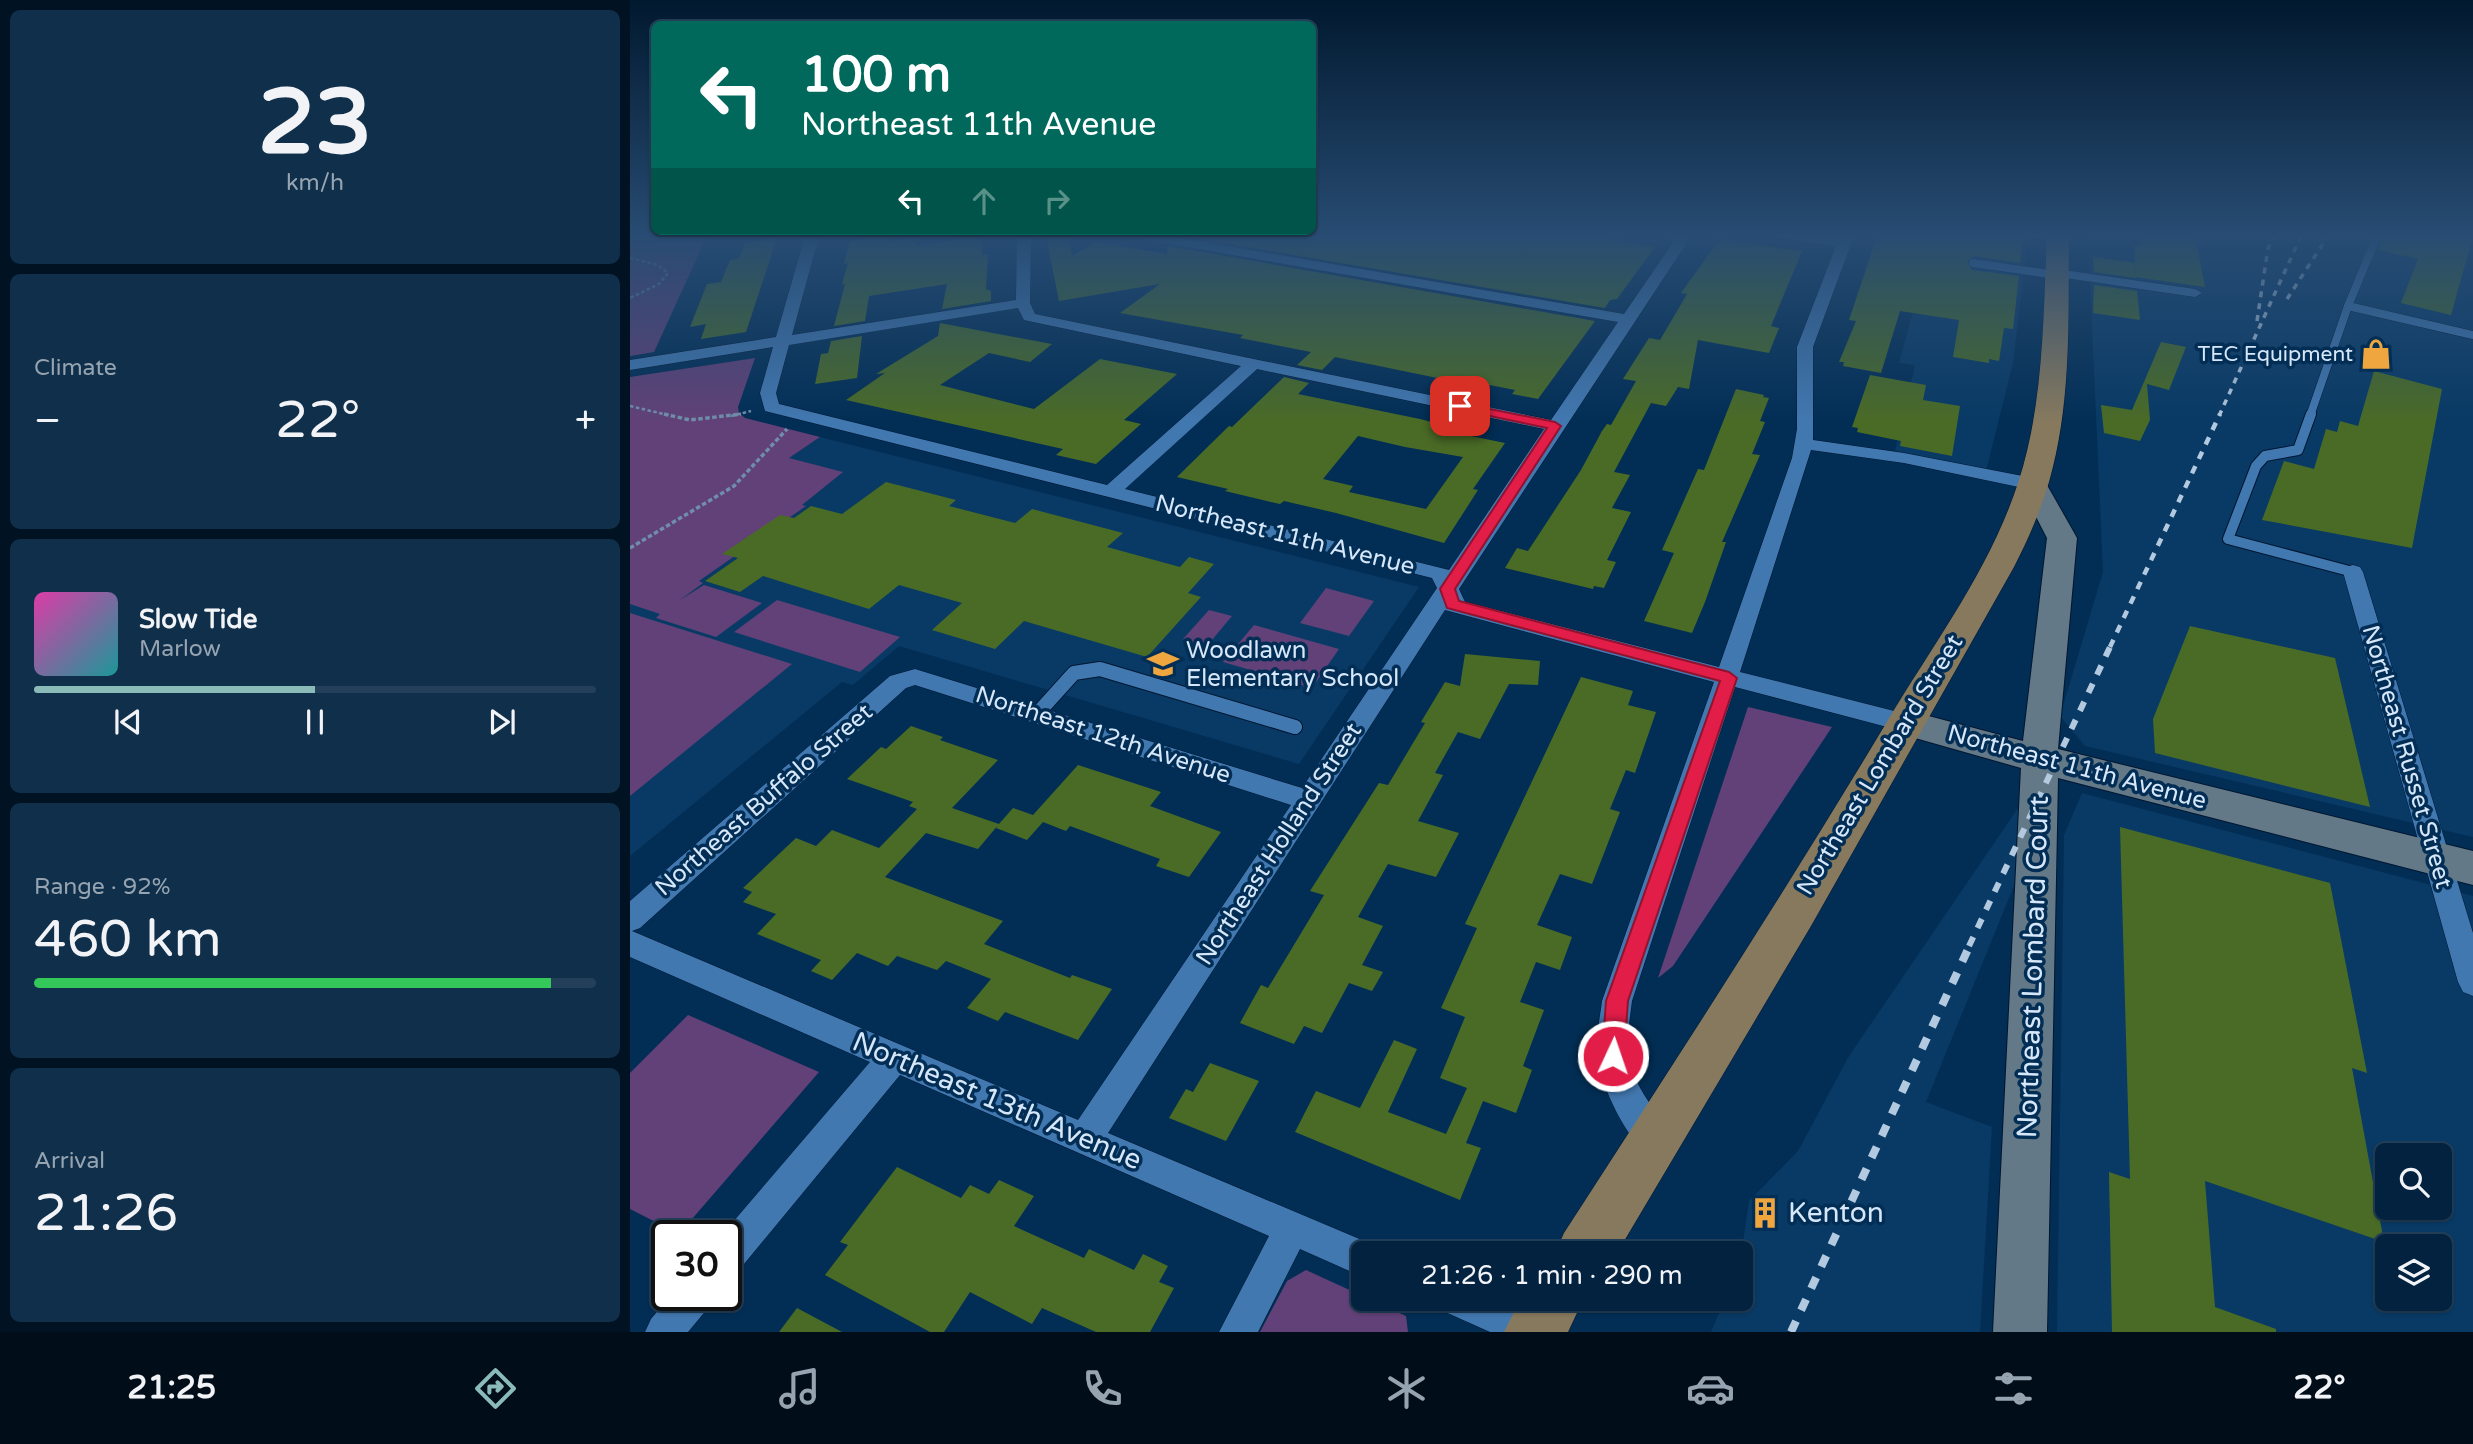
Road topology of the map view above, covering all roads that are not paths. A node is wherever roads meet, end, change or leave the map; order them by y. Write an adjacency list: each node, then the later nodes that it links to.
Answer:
1 (794, 298): 12 (street)
2 (1023, 298): 8 (street)
3 (1506, 298): 10 (street)
4 (1641, 298): 10 (street, Northeast Holland Street)
5 (1823, 298): 16 (street)
6 (2056, 298): 17 (main road, Northeast Lombard Street)
7 (2351, 298): 9 (lane)
8 (1023, 303): 12 (street); 13 (street)
9 (2348, 306): 11 (lane); 19 (lane)
10 (1627, 319): 15 (street, Northeast Holland Street)
11 (2473, 335)
12 (781, 342): 14 (street); 18 (street, Northeast 11th Avenue)
13 (1253, 364): 15 (street); 18 (street)
14 (630, 365)
15 (1555, 426): 20 (street, Northeast Holland Street)
16 (1805, 444): 17 (street); 21 (street)
17 (2033, 484): 24 (main road, Northeast Lombard Street); 26 (street, Northeast Lombard Court)
18 (1110, 492): 20 (street, Northeast 11th Avenue)
19 (2353, 572): 28 (street, Northeast Russet Street)
20 (1447, 589): 21 (street, Northeast 11th Avenue); 27 (street, Northeast Holland Street)
21 (1729, 678): 24 (street, Northeast 11th Avenue); 35 (street)
22 (898, 682): 23 (street, Northeast 12th Avenue); 30 (street, Northeast Buffalo Street)
23 (1037, 714): 25 (lane); 27 (street, Northeast 12th Avenue)
24 (1906, 723): 26 (street, Northeast 11th Avenue); 35 (main road, Northeast Lombard Street)
25 (1295, 727)
26 (2039, 759): 28 (street, Northeast 11th Avenue); 46 (street, Northeast Lombard Court)
27 (1308, 800): 34 (street, Northeast Holland Street)
28 (2437, 859): 29 (street, Northeast 11th Avenue); 32 (street, Northeast Russet Street)
29 (2473, 868)
30 (630, 919)
31 (630, 943): 33 (street, Northeast 13th Avenue)
32 (2473, 982)
33 (895, 1057): 34 (street, Northeast 13th Avenue); 37 (street)
34 (1085, 1139): 36 (street, Northeast 13th Avenue)
35 (1654, 1141): 38 (main road, Northeast Lombard Street)
36 (1292, 1228): 39 (street, Northeast 13th Avenue); 44 (street)
37 (742, 1239)
38 (1592, 1241)
39 (1351, 1254)
40 (682, 1311): 43 (street)
41 (1486, 1311): 45 (street)
42 (1547, 1311): 45 (main road)
43 (664, 1332)
44 (1238, 1332)
45 (1534, 1332)
46 (2020, 1332)

